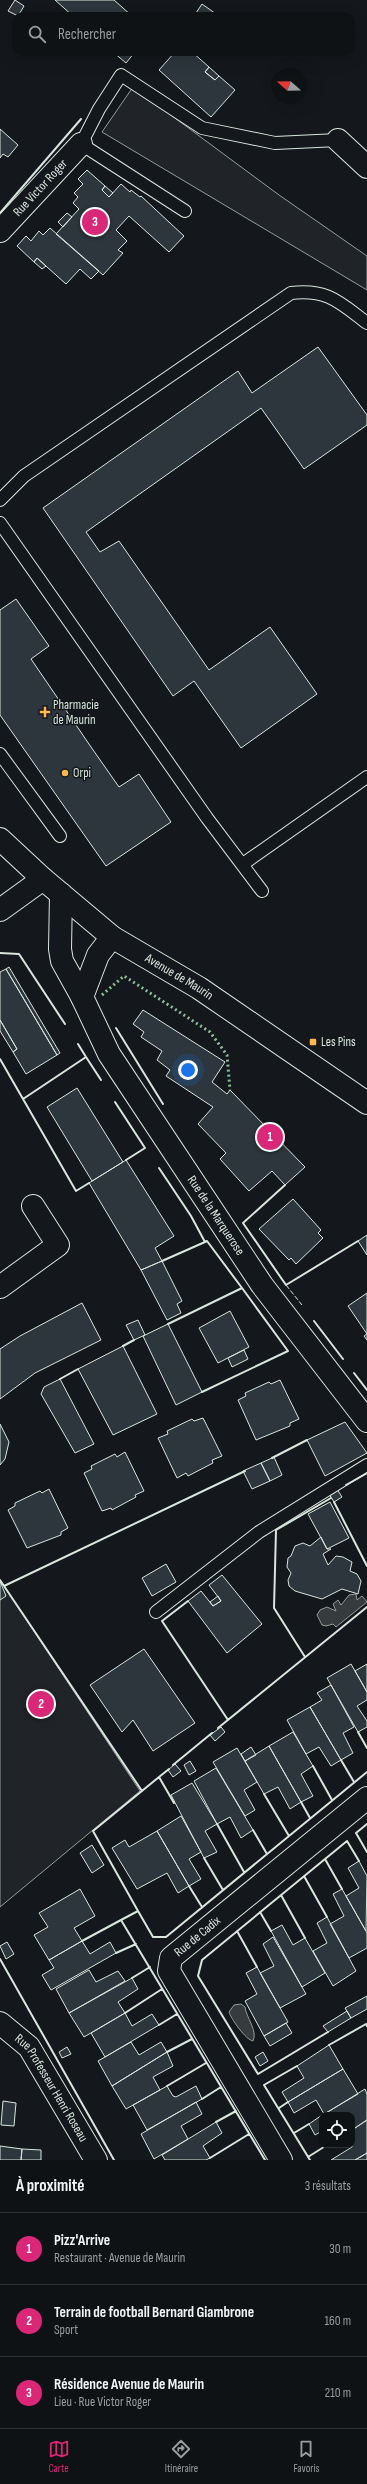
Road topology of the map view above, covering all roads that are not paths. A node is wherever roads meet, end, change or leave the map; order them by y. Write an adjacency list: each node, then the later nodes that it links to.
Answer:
1 (338, 140): 2 (lane); 3 (street)
2 (81, 144): 4 (lane); 5 (street, Rue Victor Roger)
3 (367, 167)
4 (185, 211)
5 (0, 231)
6 (367, 323): 7 (lane)
7 (0, 500)
8 (0, 523): 13 (lane)
9 (0, 754): 11 (lane)
10 (367, 777): 13 (lane)
11 (60, 836)
12 (0, 839): 14 (street, Avenue de Maurin)
13 (243, 864): 15 (lane)
14 (43, 879): 16 (street, Avenue de Maurin); 17 (street)
15 (262, 891)
16 (62, 894): 18 (street, Avenue de Maurin); 19 (street, Rue de la Marquerose)
17 (0, 910)
18 (112, 937): 19 (street); 20 (street, Avenue de Maurin)
19 (82, 997): 23 (street, Rue de la Marquerose)
20 (367, 1103)
21 (33, 1206): 22 (street)
22 (0, 1287)
23 (367, 1421)
24 (367, 1464): 25 (lane)
25 (156, 1612)
26 (367, 1798): 29 (street, Rue de Cadix)
27 (0, 2023): 28 (street, Rue Professeur Henri Roseau)
28 (96, 2160)
29 (281, 2160)

